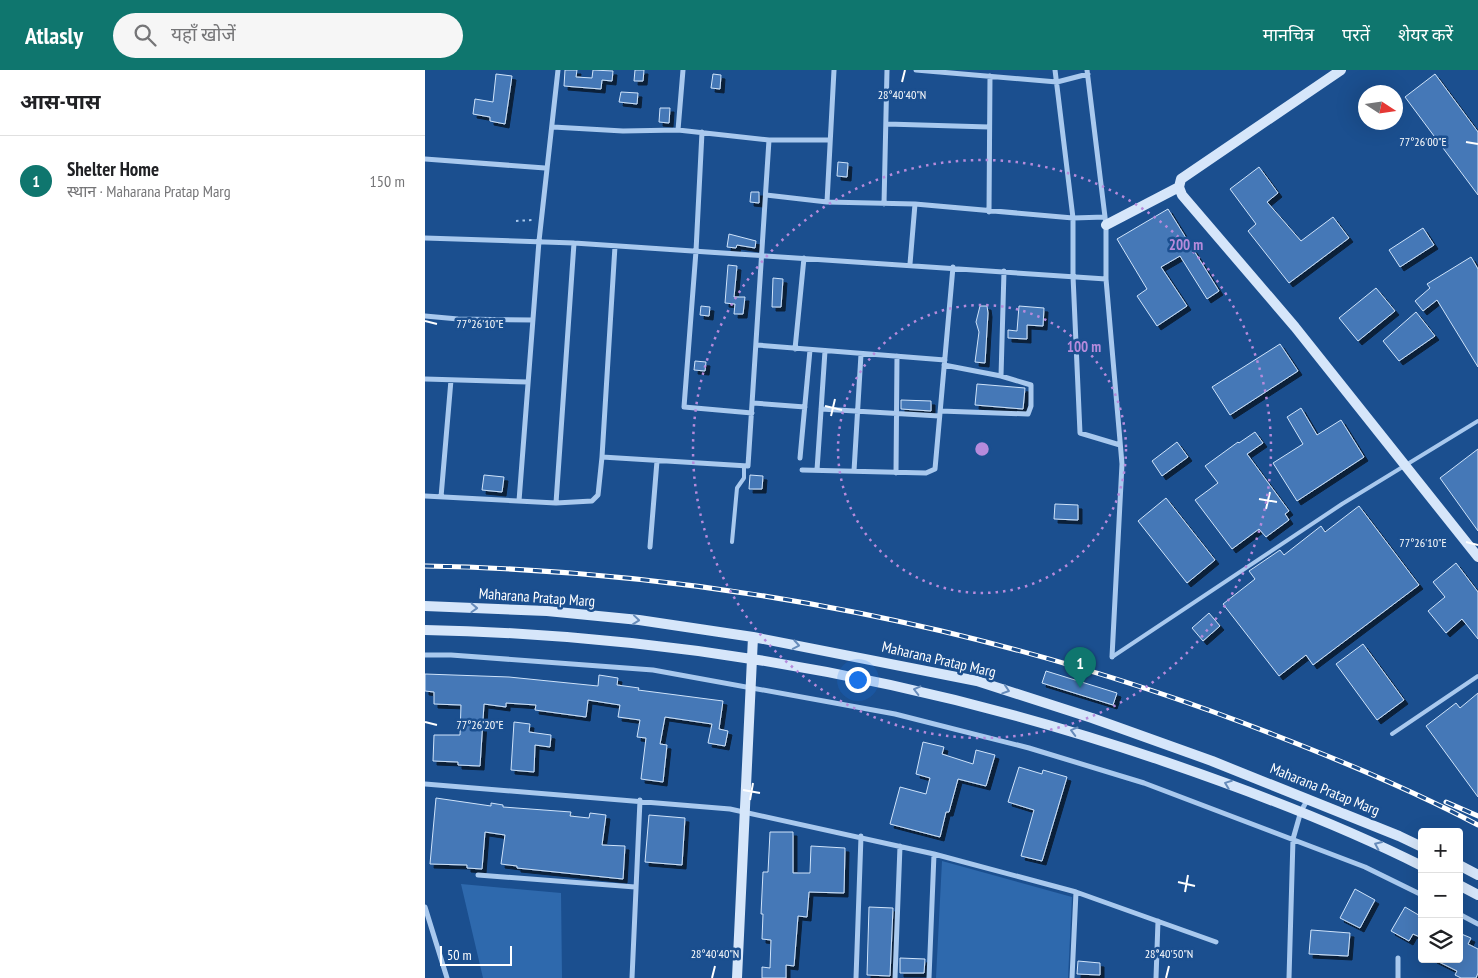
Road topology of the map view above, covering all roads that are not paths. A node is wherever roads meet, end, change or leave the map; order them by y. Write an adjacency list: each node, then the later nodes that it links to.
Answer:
1 (558, 70): 13 (street)
2 (683, 70): 14 (street)
3 (834, 70): 17 (street)
4 (887, 70): 11 (street)
5 (916, 70): 9 (street)
6 (1055, 70): 10 (street)
7 (1341, 70): 20 (main road)
8 (1088, 72): 10 (street); 27 (street)
9 (990, 76): 10 (street); 12 (street)
10 (1057, 82): 26 (street)
11 (887, 124): 12 (street); 23 (street)
12 (989, 126): 25 (street)
13 (553, 127): 14 (street); 19 (street)
14 (678, 130): 15 (street)
15 (702, 132): 16 (street); 32 (street)
16 (769, 140): 17 (street); 21 (street)
17 (828, 140): 22 (street)
18 (425, 160): 19 (street)
19 (545, 168): 29 (street)
20 (1179, 188): 27 (main road); 66 (main road)
21 (766, 195): 22 (street); 33 (street)
22 (827, 202): 23 (street)
23 (884, 204): 24 (street)
24 (915, 204): 25 (street); 35 (street)
25 (989, 212): 26 (street)
26 (1073, 218): 27 (street); 38 (street)
27 (1105, 221): 39 (street)
28 (425, 238): 29 (street)
29 (539, 241): 30 (street); 41 (street)
30 (574, 243): 31 (street); 74 (street)
31 (615, 246): 32 (street); 62 (street)
32 (696, 251): 33 (street); 57 (street)
33 (763, 255): 34 (street); 42 (street)
34 (804, 258): 35 (street); 43 (street)
35 (911, 264): 36 (street)
36 (953, 267): 37 (street); 48 (street)
37 (1005, 271): 38 (street); 49 (street)
38 (1073, 276): 39 (street); 61 (street)
39 (1106, 279): 61 (street)
40 (425, 316): 41 (street)
41 (533, 320): 52 (street)
42 (757, 345): 43 (street); 53 (street)
43 (795, 349): 44 (street)
44 (810, 350): 45 (street); 54 (street)
45 (825, 351): 46 (street); 55 (street)
46 (861, 354): 47 (street); 56 (street)
47 (897, 356): 48 (street); 59 (street)
48 (944, 362): 49 (street); 58 (street)
49 (1001, 376): 58 (street)
50 (425, 379): 51 (street)
51 (451, 380): 52 (street); 72 (street)
52 (528, 382): 73 (street)
53 (753, 403): 54 (street); 57 (street)
54 (805, 407): 63 (street)
55 (821, 409): 56 (street); 68 (street)
56 (857, 411): 59 (street); 69 (street)
57 (752, 413): 65 (street)
58 (939, 413): 59 (street); 70 (street)
59 (897, 414): 70 (street)
60 (1478, 421): 66 (lane)
61 (1120, 445): 82 (street)
62 (602, 457): 64 (street); 74 (street)
63 (800, 458)
64 (657, 461): 65 (street); 76 (street)
65 (745, 466): 75 (lane)
66 (1406, 466): 77 (main road); 82 (lane)
67 (802, 470): 68 (street)
68 (817, 470): 69 (street)
69 (854, 471): 70 (street)
70 (896, 473)
71 (425, 496): 72 (street)
72 (441, 497): 73 (street)
73 (519, 501): 74 (street)
74 (557, 503)
75 (732, 542)
76 (650, 547)
77 (1478, 557)
78 (425, 606): 80 (main road, Maharana Pratap Marg, one-way to 80)
79 (425, 630): 83 (main road, Maharana Pratap Marg)
80 (753, 637): 83 (main road); 88 (main road, Maharana Pratap Marg, one-way to 88)
81 (425, 656): 85 (street)
82 (1112, 657)
83 (751, 660): 85 (main road); 91 (main road, Maharana Pratap Marg, one-way to 83)
84 (1478, 676): 86 (lane)
85 (750, 688): 90 (main road); 93 (street)
86 (1391, 734)
87 (425, 784): 89 (street)
88 (1308, 798): 91 (street); 94 (main road, Maharana Pratap Marg)
89 (640, 800): 90 (street); 102 (street)
90 (744, 811): 92 (street); 114 (main road)
91 (1301, 811): 93 (street); 97 (main road, Maharana Pratap Marg, one-way to 91)
92 (861, 836): 95 (street); 115 (street)
93 (1293, 839): 104 (street); 120 (street)
94 (1418, 845)
95 (900, 846): 96 (street); 116 (street)
96 (934, 854): 103 (street); 117 (street)
97 (1418, 864)
98 (1463, 867): 100 (main road)
99 (478, 875): 102 (street)
100 (1478, 875)
101 (1463, 887): 105 (main road)
102 (635, 888): 113 (street)
103 (1076, 892): 108 (street); 118 (street)
104 (1418, 893)
105 (1478, 895)
106 (425, 908): 112 (street)
107 (1463, 916): 109 (street)
108 (1158, 921): 110 (street); 119 (street)
109 (1478, 924)
110 (1216, 942)
111 (1398, 958): 121 (street)
112 (447, 978)
113 (632, 978)
114 (737, 978)
115 (855, 978)
116 (895, 978)
117 (929, 978)
118 (1072, 978)
119 (1156, 978)
120 (1289, 978)
121 (1398, 978)

